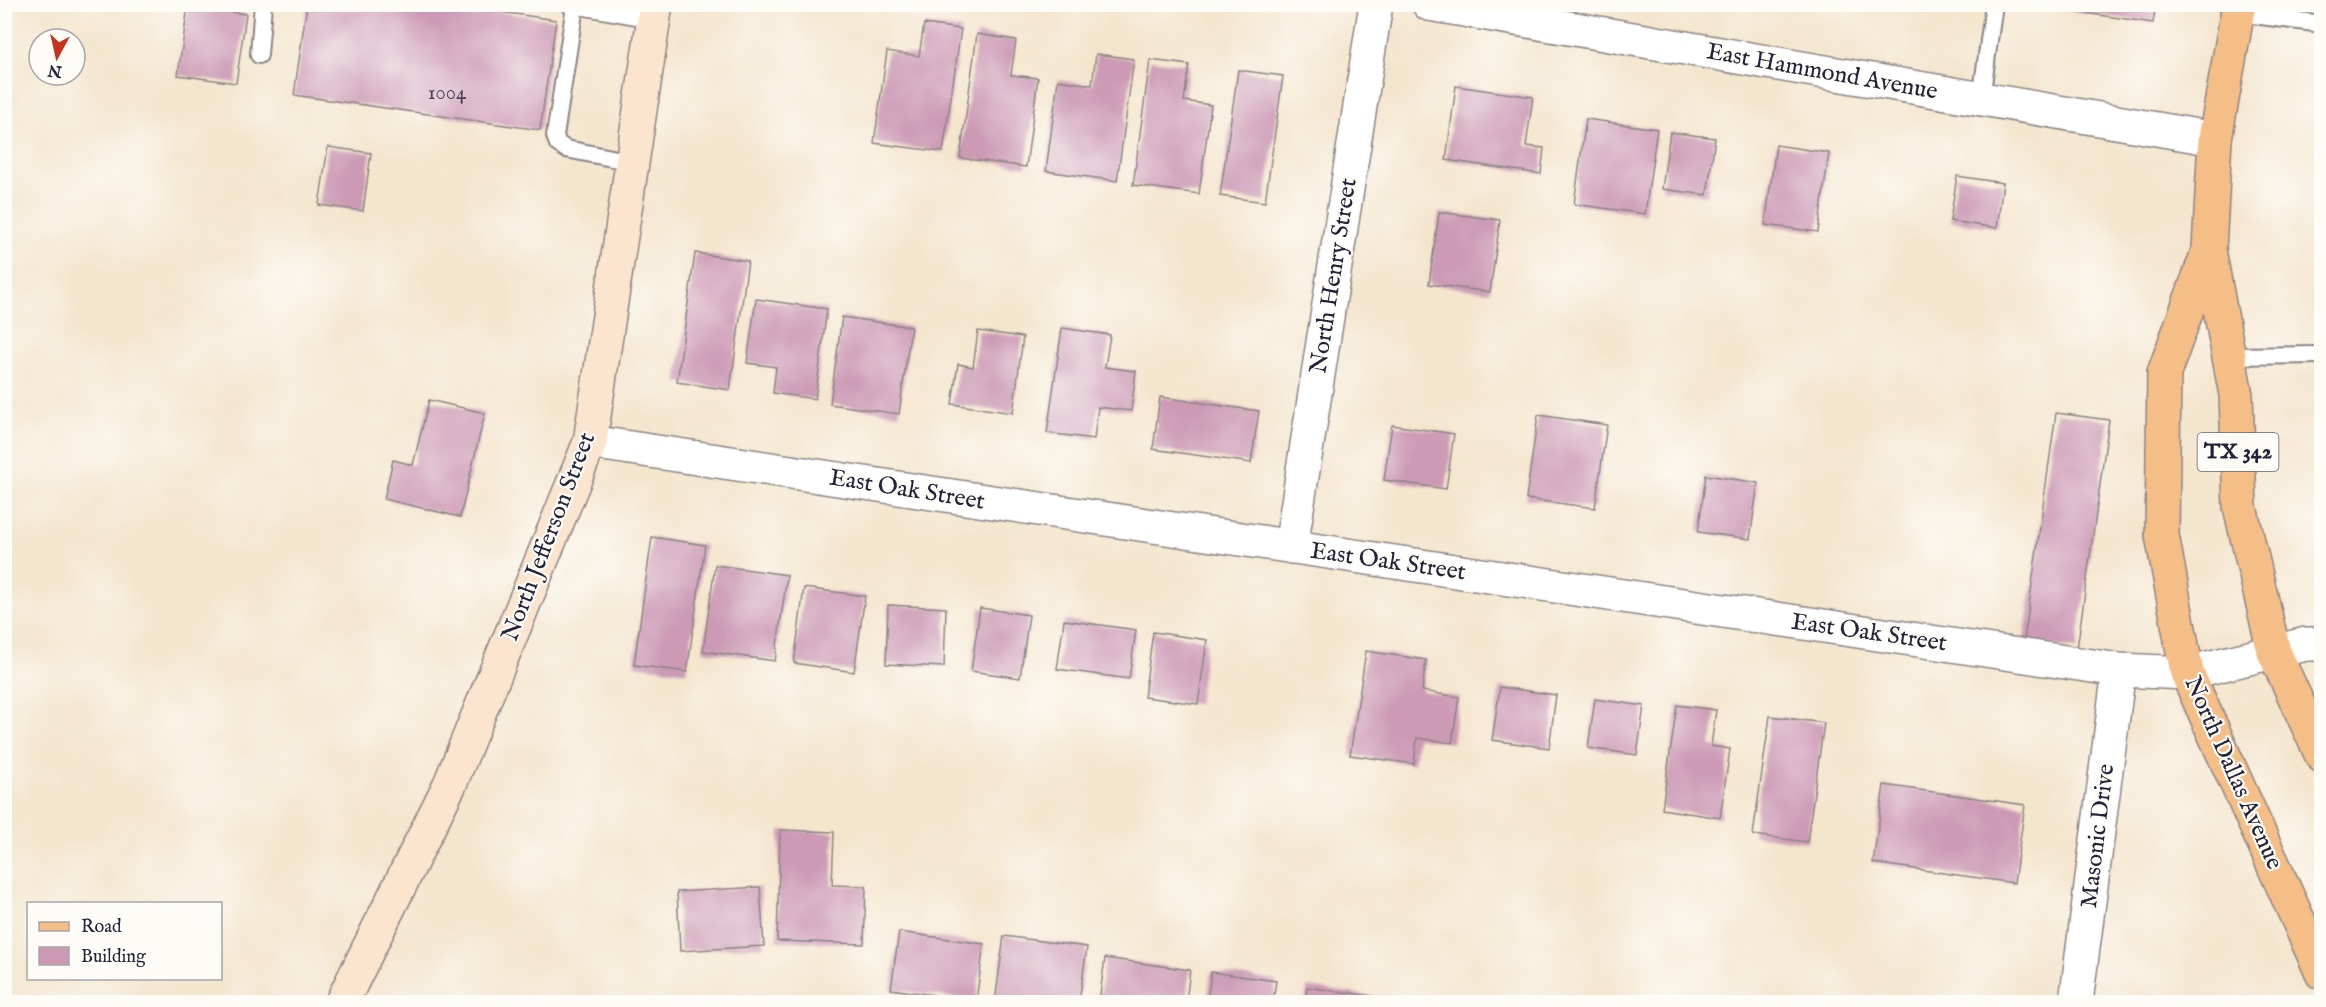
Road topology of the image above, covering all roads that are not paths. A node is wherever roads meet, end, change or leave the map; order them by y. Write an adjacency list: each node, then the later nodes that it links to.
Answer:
1 (263, 4): 9 (lane)
2 (1376, 4): 17 (street, North Henry Street)
3 (1429, 4): 10 (street, East Hammond Avenue)
4 (1994, 4): 10 (lane)
5 (572, 5): 7 (lane); 12 (lane)
6 (2239, 9): 8 (lane); 11 (main road, North Dallas Avenue / TX 342)
7 (655, 12): 12 (street, North Jefferson Street)
8 (2322, 24)
9 (259, 55)
10 (1981, 99): 11 (street, East Hammond Avenue)
11 (2215, 139): 13 (main road, North Dallas Avenue / TX 342)
12 (632, 162): 16 (street, North Jefferson Street)
13 (2209, 250): 15 (main road, North Dallas Avenue / TX 342); 21 (main road, North Dallas Avenue / TX 342)
14 (2322, 355): 15 (lane)
15 (2228, 356): 19 (main road, North Dallas Avenue / TX 342)
16 (590, 442): 17 (street, East Oak Street); 24 (street, North Jefferson Street)
17 (1292, 547): 20 (street, East Oak Street)
18 (2322, 644): 19 (street, East Oak Street)
19 (2274, 652): 21 (street, East Oak Street); 22 (main road, North Dallas Avenue / TX 342)
20 (2119, 670): 21 (street, East Oak Street); 25 (street, Masonic Drive)
21 (2187, 673): 23 (main road, North Dallas Avenue / TX 342)
22 (2322, 756)
23 (2322, 974)
24 (342, 1002)
25 (2076, 1002)

